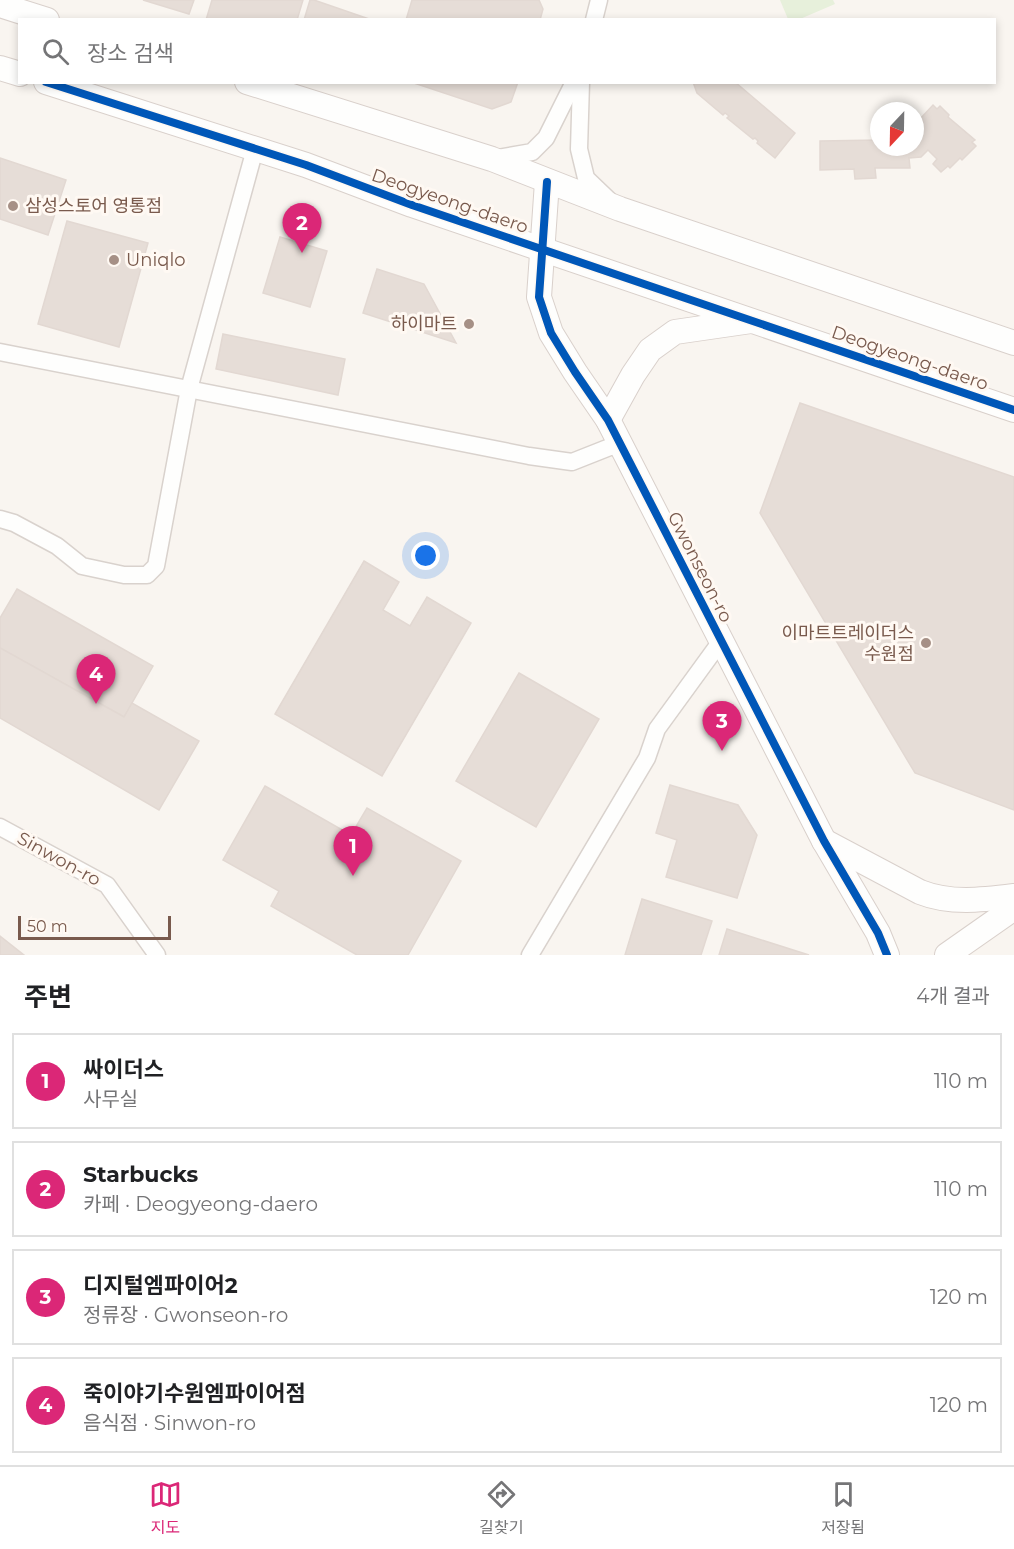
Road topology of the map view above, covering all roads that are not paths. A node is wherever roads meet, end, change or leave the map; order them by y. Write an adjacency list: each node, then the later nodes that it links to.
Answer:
1 (599, 0): 4 (street)
2 (0, 5): 3 (street)
3 (41, 18)
4 (594, 18)
5 (0, 68): 6 (street)
6 (18, 73)
7 (52, 84): 11 (street, Deogyeong-daero)
8 (253, 84): 12 (street)
9 (573, 84): 12 (street)
10 (581, 84): 14 (street)
11 (255, 149): 15 (street, Deogyeong-daero); 19 (street)
12 (492, 159): 13 (street)
13 (547, 182): 14 (street); 15 (street, Gwonseon-ro)
14 (620, 209): 17 (street)
15 (542, 249): 16 (street, Deogyeong-daero); 21 (street, Gwonseon-ro)
16 (755, 320): 20 (street, Deogyeong-daero); 21 (street)
17 (1014, 343)
18 (0, 352): 19 (street)
19 (189, 389): 22 (street); 23 (street)
20 (1014, 410)
21 (608, 420): 22 (street, Gwonseon-ro)
22 (620, 443): 24 (street, Gwonseon-ro)
23 (0, 519)
24 (721, 641): 26 (street, Gwonseon-ro); 30 (street)
25 (0, 827): 29 (street, Sinwon-ro)
26 (824, 841): 27 (street); 31 (street, Gwonseon-ro)
27 (1014, 896)
28 (1014, 908): 32 (street)
29 (157, 955)
30 (530, 955)
31 (887, 955)
32 (947, 955)

